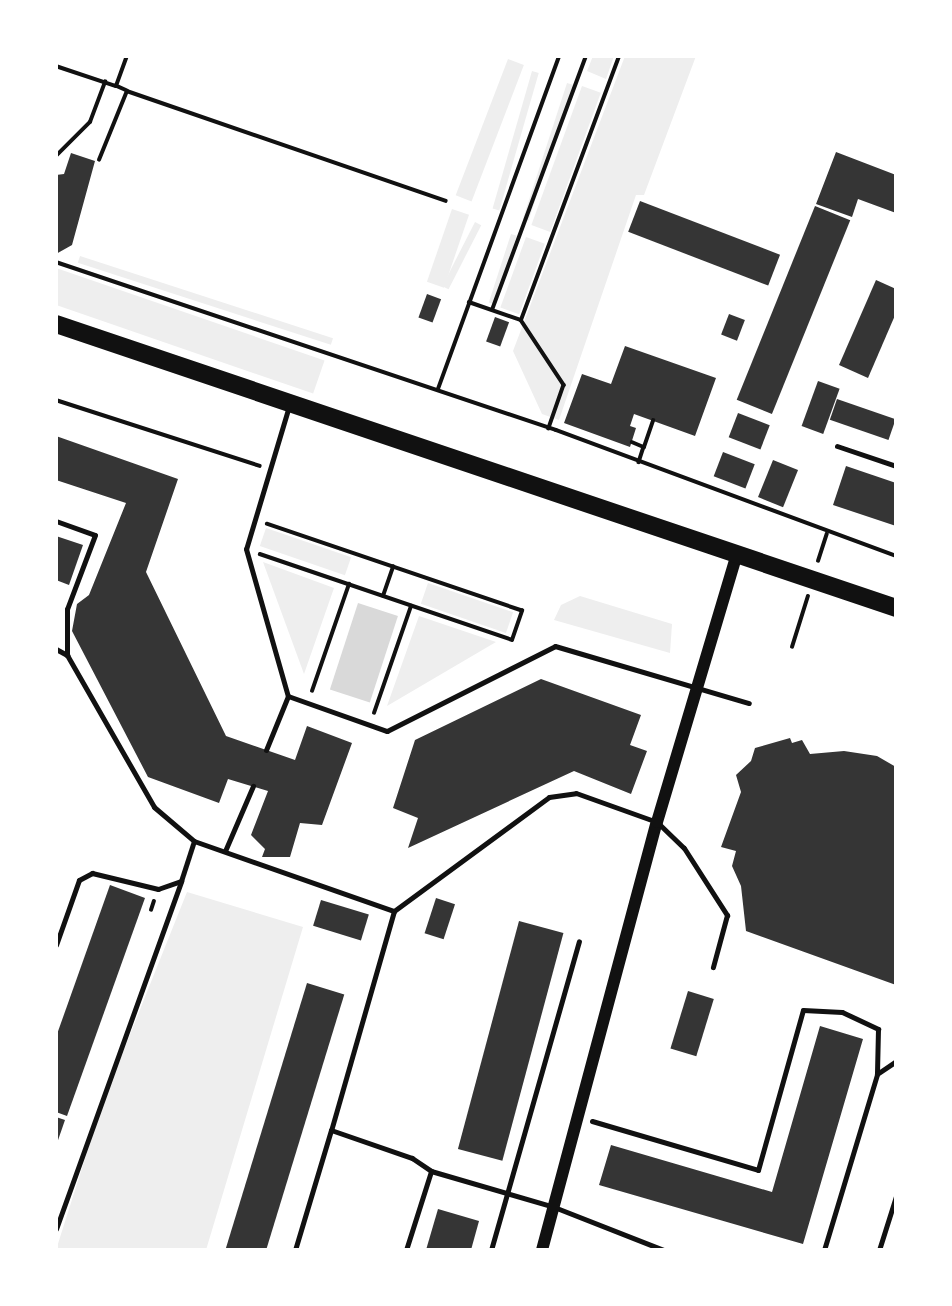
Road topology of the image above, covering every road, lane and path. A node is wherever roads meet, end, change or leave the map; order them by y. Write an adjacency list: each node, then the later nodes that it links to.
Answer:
1 (127, 56): 7 (path)
2 (559, 56): 13 (path)
3 (586, 56): 14 (path)
4 (620, 56): 15 (path)
5 (56, 66): 6 (path)
6 (105, 82): 7 (path); 9 (path)
7 (116, 86): 8 (path)
8 (127, 91): 10 (path); 11 (path)
9 (56, 156)
10 (99, 160)
11 (446, 201)
12 (56, 262): 17 (path)
13 (469, 302): 14 (path); 17 (path)
14 (492, 310): 15 (path)
15 (521, 320): 21 (path)
16 (56, 324): 19 (main road)
17 (438, 389): 21 (path)
18 (56, 400): 27 (path)
19 (290, 403): 27 (lane); 31 (main road)
20 (653, 421): 24 (path)
21 (549, 428): 25 (path)
22 (632, 442): 24 (path)
23 (837, 446): 26 (lane)
24 (644, 447): 25 (path)
25 (639, 462): 32 (path)
26 (896, 466)
27 (267, 468): 28 (lane)
28 (251, 519): 30 (lane); 33 (path)
29 (56, 521): 39 (lane)
30 (246, 549): 34 (path); 41 (lane)
31 (737, 554): 37 (main road); 40 (street)
32 (896, 556)
33 (393, 567): 35 (path); 36 (path)
34 (349, 584): 35 (path); 42 (path)
35 (383, 596): 36 (path)
36 (411, 606): 44 (path)
37 (896, 608)
38 (56, 649): 39 (lane)
39 (67, 655): 48 (lane)
40 (697, 686): 41 (lane); 43 (lane); 47 (street)
41 (288, 696): 45 (lane)
42 (310, 697)
43 (749, 703)
44 (372, 718)
45 (266, 750)
46 (253, 786): 49 (lane)
47 (657, 822): 51 (lane); 54 (lane); 62 (street)
48 (194, 841): 49 (lane); 50 (lane)
49 (225, 850): 51 (lane)
50 (181, 881): 53 (lane); 63 (lane)
51 (394, 911): 58 (lane)
52 (579, 941): 60 (lane)
53 (56, 945)
54 (713, 967)
55 (896, 1061): 56 (lane)
56 (877, 1074): 57 (lane); 69 (lane)
57 (592, 1121)
58 (331, 1130): 59 (lane); 64 (lane)
59 (430, 1171): 60 (lane); 65 (lane)
60 (508, 1194): 62 (lane); 66 (lane)
61 (896, 1196): 70 (lane)
62 (554, 1207): 67 (street); 68 (lane)
63 (56, 1229)
64 (295, 1250)
65 (406, 1250)
66 (491, 1250)
67 (542, 1250)
68 (664, 1250)
69 (824, 1250)
70 (878, 1250)

